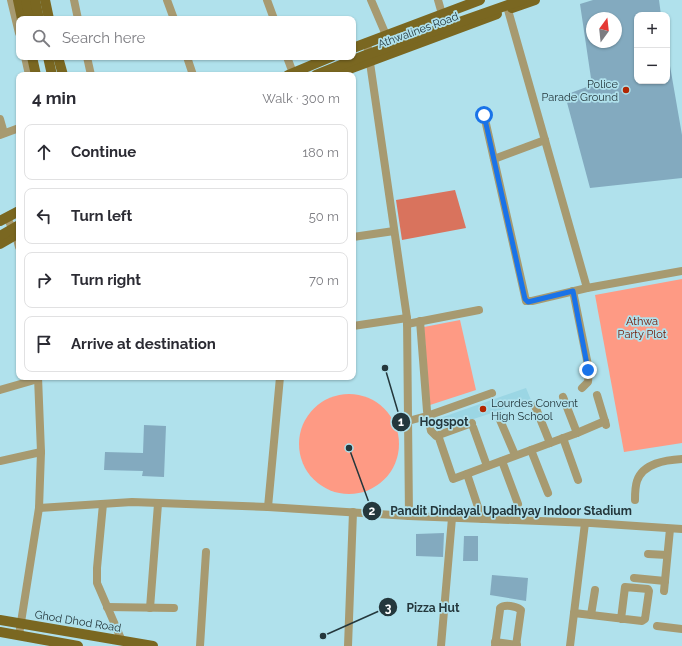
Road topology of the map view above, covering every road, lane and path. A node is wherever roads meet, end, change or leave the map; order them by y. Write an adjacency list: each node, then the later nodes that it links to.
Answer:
1 (11, 0): 23 (street)
2 (18, 0): 16 (main road)
3 (26, 0): 17 (main road)
4 (35, 0): 18 (main road)
5 (45, 0): 19 (main road)
6 (74, 0): 20 (street)
7 (167, 0): 21 (street)
8 (267, 0): 22 (street)
9 (372, 0): 24 (street)
10 (438, 0): 15 (street)
11 (480, 0): 15 (main road, Athwalines Road)
12 (522, 0): 27 (main road, bridge)
13 (535, 0): 14 (main road, Athwalines Road)
14 (508, 10): 38 (main road, Athwalines Road); 54 (street)
15 (442, 14): 24 (main road, Athwalines Road)
16 (21, 16)
17 (29, 16)
18 (39, 16)
19 (48, 16)
20 (77, 16)
21 (173, 16)
22 (273, 16)
23 (16, 21)
24 (386, 35): 25 (main road, Athwalines Road)
25 (367, 42): 26 (main road, Athwalines Road); 38 (street)
26 (356, 47)
27 (356, 59)
28 (26, 60): 39 (street)
29 (33, 60): 40 (main road)
30 (40, 60): 41 (main road)
31 (49, 60): 42 (main road)
32 (59, 60): 43 (main road)
33 (88, 60): 44 (street)
34 (188, 60): 45 (street)
35 (288, 60): 46 (street)
36 (324, 60): 47 (main road)
37 (354, 60): 48 (main road, bridge)
38 (369, 61): 49 (main road, Athwalines Road); 59 (street)
39 (28, 72)
40 (35, 72)
41 (42, 72)
42 (51, 72)
43 (61, 72)
44 (90, 72)
45 (192, 72)
46 (290, 72)
47 (295, 72)
48 (324, 72)
49 (341, 72)
50 (484, 115): 55 (street)
51 (0, 120): 53 (street)
52 (16, 129): 53 (street)
53 (2, 134)
54 (545, 140): 55 (street); 66 (street)
55 (494, 159): 67 (street)
56 (16, 213): 57 (main road)
57 (3, 220): 58 (street)
58 (16, 230)
59 (394, 230): 63 (street); 69 (street)
60 (16, 232): 62 (main road, bridge)
61 (16, 232): 64 (main road)
62 (0, 236)
63 (356, 236)
64 (0, 244)
65 (682, 271): 66 (street)
66 (587, 288): 67 (street)
67 (573, 291): 75 (street)
68 (479, 310): 70 (street)
69 (407, 321): 70 (street); 71 (street); 83 (street)
70 (420, 321): 81 (street)
71 (356, 326)
72 (32, 380): 76 (street)
73 (38, 380): 89 (street)
74 (280, 380): 102 (street)
75 (582, 388)
76 (0, 390)
77 (492, 393): 81 (street)
78 (597, 395): 84 (street)
79 (563, 397): 84 (street)
80 (535, 406): 87 (street)
81 (427, 416): 83 (street); 94 (street)
82 (500, 420): 90 (street)
83 (408, 421): 105 (street)
84 (577, 433): 86 (street)
85 (439, 438): 95 (street)
86 (563, 438): 87 (street); 96 (street)
87 (550, 443): 88 (street)
88 (531, 450): 90 (street); 97 (street)
89 (41, 452): 92 (street); 103 (street)
90 (515, 455): 93 (street)
91 (682, 459): 98 (street)
92 (0, 460)
93 (502, 461): 94 (street); 101 (street)
94 (487, 466): 95 (street)
95 (467, 474): 107 (street)
96 (578, 480)
97 (548, 493)
98 (635, 500)
99 (103, 504): 100 (street); 103 (street); 118 (street)
100 (158, 504): 102 (street); 119 (street)
101 (518, 504)
102 (268, 507): 104 (street)
103 (39, 508): 125 (street)
104 (353, 512): 105 (street); 136 (street)
105 (409, 516): 106 (street)
106 (452, 518): 107 (street); 137 (street)
107 (482, 519): 108 (street)
108 (585, 523): 109 (street); 121 (street)
109 (670, 528): 110 (street); 113 (street)
110 (682, 529)
111 (206, 552): 135 (street)
112 (648, 554): 113 (street)
113 (667, 555): 115 (street)
114 (634, 578): 115 (street)
115 (665, 581): 117 (street)
116 (595, 590): 122 (street)
117 (664, 591)
118 (107, 607): 119 (street); 130 (street)
119 (150, 608): 120 (street)
120 (174, 608)
121 (574, 613): 122 (street); 139 (street)
122 (591, 615): 123 (street)
123 (621, 619): 123 (street)
124 (0, 620): 125 (main road, Ghod Dhod Road)
125 (20, 624): 129 (street); 130 (main road, Ghod Dhod Road)
126 (657, 626): 127 (street)
127 (682, 629)
128 (0, 632): 129 (main road)
129 (19, 635): 131 (main road)
130 (122, 641): 134 (main road, Ghod Dhod Road)
131 (46, 643): 133 (main road)
132 (495, 644): 138 (street); 138 (street)
133 (78, 646)
134 (153, 646)
135 (200, 646)
136 (348, 646)
137 (441, 646)
138 (517, 646)
139 (570, 646)

